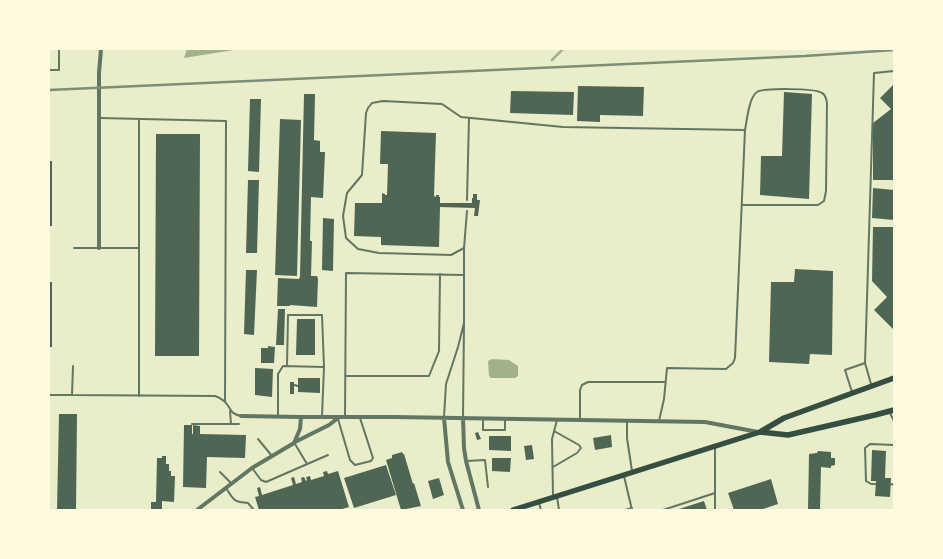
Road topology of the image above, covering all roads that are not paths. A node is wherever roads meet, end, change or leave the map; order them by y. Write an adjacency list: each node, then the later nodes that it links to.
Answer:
1 (59, 49): 3 (lane)
2 (101, 49): 6 (street)
3 (49, 70)
4 (894, 71): 19 (lane)
5 (469, 117): 8 (lane); 9 (lane); 15 (lane)
6 (100, 118): 7 (lane); 13 (street)
7 (140, 119): 14 (lane); 31 (lane)
8 (745, 130): 10 (lane); 10 (lane)
9 (467, 200)
10 (742, 204): 25 (lane)
11 (467, 211): 15 (lane)
12 (74, 248): 13 (lane)
13 (99, 248): 14 (lane)
14 (139, 248): 30 (lane)
15 (464, 248): 17 (lane)
16 (440, 274): 17 (lane); 23 (lane); 23 (lane)
17 (464, 275): 18 (lane)
18 (464, 323): 41 (lane); 42 (lane)
19 (865, 363): 26 (lane); 27 (lane)
20 (73, 366): 29 (lane)
21 (287, 366): 22 (lane); 22 (lane); 35 (lane)
22 (324, 367): 37 (lane)
23 (345, 376): 39 (lane)
24 (894, 378): 26 (main road)
25 (666, 382): 46 (lane); 48 (lane)
26 (872, 386): 27 (main road)
27 (852, 393): 54 (main road)
28 (49, 395): 29 (lane)
29 (72, 395): 30 (lane)
30 (139, 396): 31 (lane)
31 (226, 402): 33 (lane)
32 (893, 410): 49 (lane); 54 (main road)
33 (230, 411): 34 (lane); 51 (lane)
34 (241, 416): 35 (street)
35 (278, 416): 36 (street)
36 (301, 417): 37 (street); 56 (street)
37 (322, 418): 38 (street)
38 (338, 418): 39 (street); 40 (lane); 56 (street)
39 (345, 418): 40 (street)
40 (360, 418): 41 (street)
41 (444, 418): 42 (street); 78 (street)
42 (463, 418): 43 (street); 61 (street)
43 (483, 418): 44 (street); 44 (lane)
44 (505, 419): 45 (street)
45 (557, 420): 46 (street); 53 (lane)
46 (580, 420): 47 (street)
47 (627, 420): 48 (street); 66 (lane)
48 (659, 421): 54 (street)
49 (894, 421)
50 (192, 424): 51 (lane)
51 (231, 424): 52 (lane)
52 (239, 424)
53 (554, 431): 63 (lane); 63 (lane)
54 (760, 432): 58 (main road)
55 (258, 439): 60 (lane)
56 (294, 442): 60 (street); 62 (lane)
57 (894, 445): 69 (lane)
58 (715, 446): 66 (main road); 72 (lane)
59 (328, 455): 62 (lane)
60 (272, 456): 64 (street)
61 (466, 461): 70 (lane); 79 (street)
62 (307, 464): 64 (lane)
63 (554, 467): 73 (lane)
64 (252, 468): 68 (street)
65 (220, 472): 68 (lane)
66 (632, 472): 67 (main road)
67 (623, 475): 73 (main road); 75 (lane)
68 (231, 484): 71 (street)
69 (876, 484)
70 (488, 487)
71 (225, 488): 76 (street); 77 (lane)
72 (715, 493): 84 (lane); 85 (lane)
73 (555, 497): 74 (main road); 82 (lane)
74 (539, 502): 80 (main road); 81 (lane)
75 (632, 509): 83 (lane)
76 (197, 510)
77 (254, 510)
78 (463, 510)
79 (479, 510)
80 (513, 510)
81 (541, 510)
82 (559, 510)
83 (626, 510)
84 (663, 510)
85 (715, 510)

